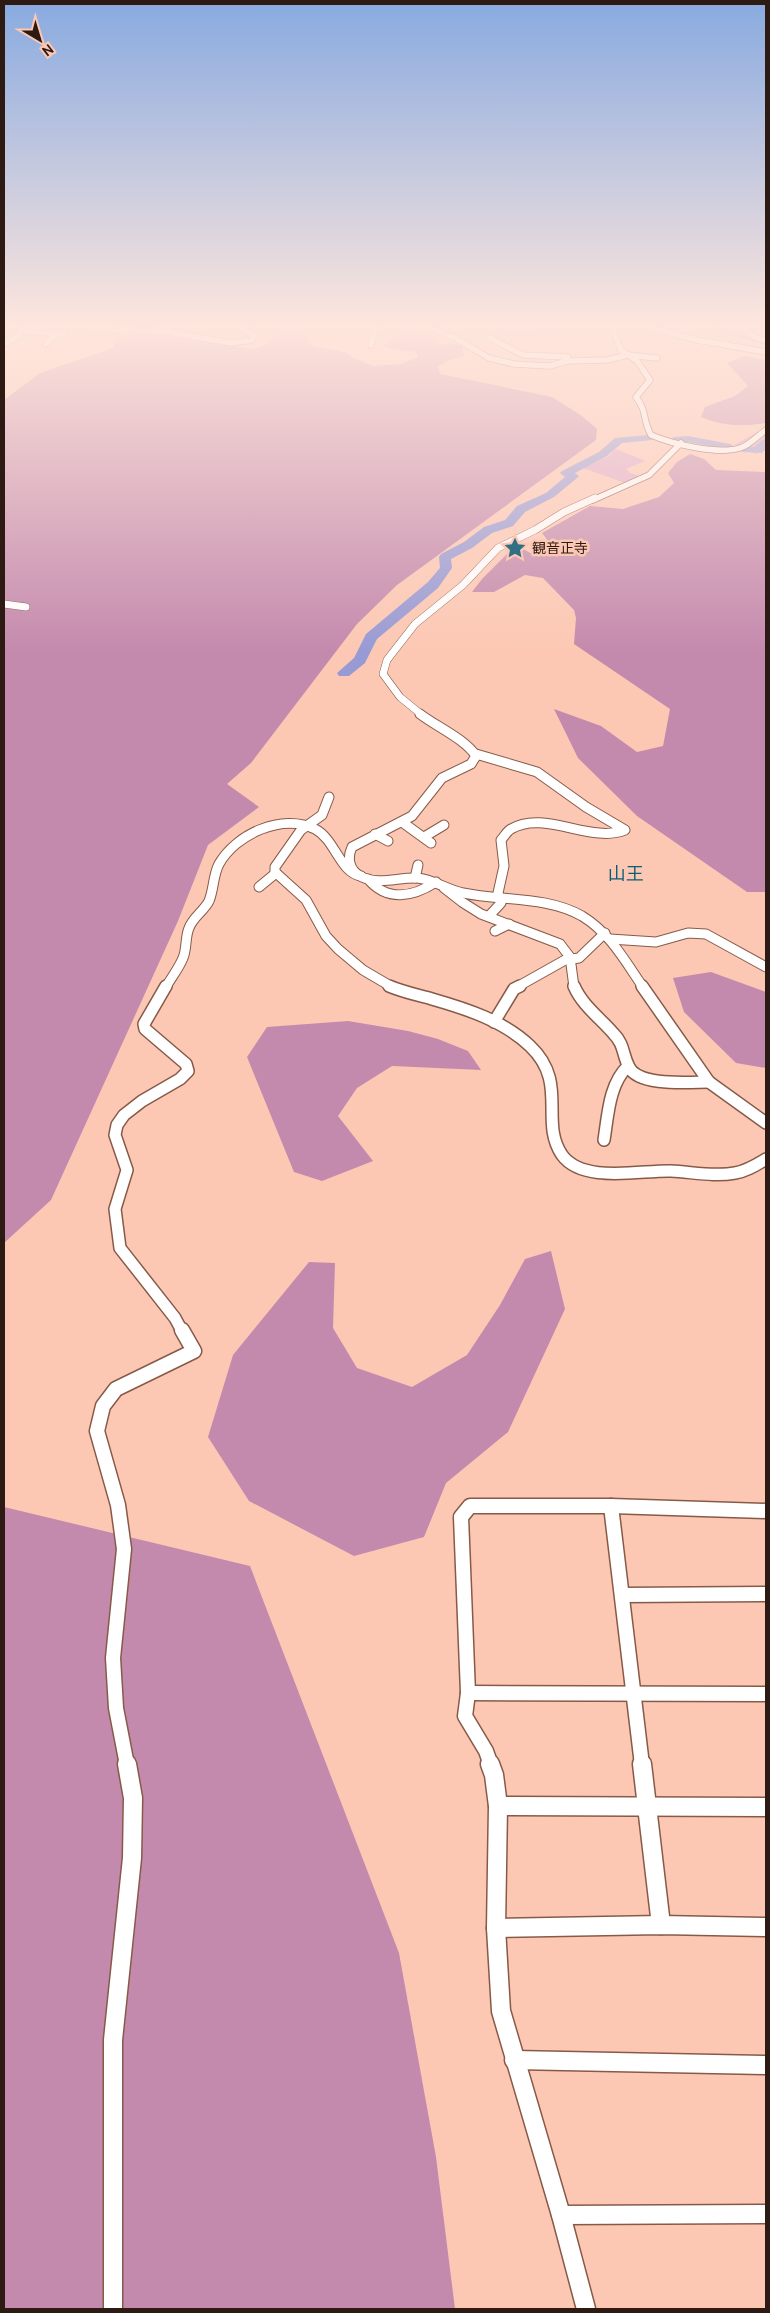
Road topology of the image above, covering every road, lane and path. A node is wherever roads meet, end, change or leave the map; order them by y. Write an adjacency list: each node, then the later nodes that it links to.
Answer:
1 (653, 436): 3 (street)
2 (758, 436): 5 (street)
3 (682, 440): 5 (street); 8 (street)
4 (712, 442): 5 (street)
5 (742, 448)
6 (4, 604): 7 (street)
7 (26, 607)
8 (476, 754): 10 (street); 21 (street)
9 (329, 797): 12 (street)
10 (402, 822): 11 (street); 13 (street)
11 (444, 825)
12 (306, 826): 16 (street); 17 (street); 51 (street)
13 (375, 834): 14 (street); 17 (street)
14 (388, 841)
15 (418, 865): 18 (street)
16 (276, 873): 20 (street); 28 (street)
17 (365, 878): 18 (street); 19 (street)
18 (415, 878): 19 (street)
19 (439, 884): 21 (street); 22 (street)
20 (259, 887)
21 (498, 897): 22 (street); 25 (street)
22 (489, 916): 23 (street)
23 (509, 924): 24 (street); 26 (street)
24 (495, 931)
25 (608, 936): 26 (street); 27 (street); 30 (street)
26 (570, 961): 28 (street); 29 (street)
27 (766, 967)
28 (494, 1022): 33 (street)
29 (628, 1066): 30 (street); 32 (street)
30 (709, 1082): 31 (street)
31 (766, 1123)
32 (604, 1140)
33 (766, 1159)
34 (612, 1506): 35 (street); 37 (street); 38 (street)
35 (766, 1511)
36 (766, 1594): 37 (street)
37 (623, 1595): 39 (street)
38 (468, 1693): 39 (street); 41 (street)
39 (634, 1693): 40 (street); 43 (street)
40 (766, 1694)
41 (498, 1806): 43 (street); 46 (street)
42 (766, 1807): 43 (street)
43 (648, 1808): 44 (street)
44 (661, 1925): 45 (street); 46 (street)
45 (766, 1927)
46 (496, 1928): 47 (street)
47 (514, 2060): 48 (street); 50 (street)
48 (766, 2065)
49 (766, 2214): 50 (street)
50 (562, 2215): 52 (street)
51 (112, 2309)
52 (586, 2309)

